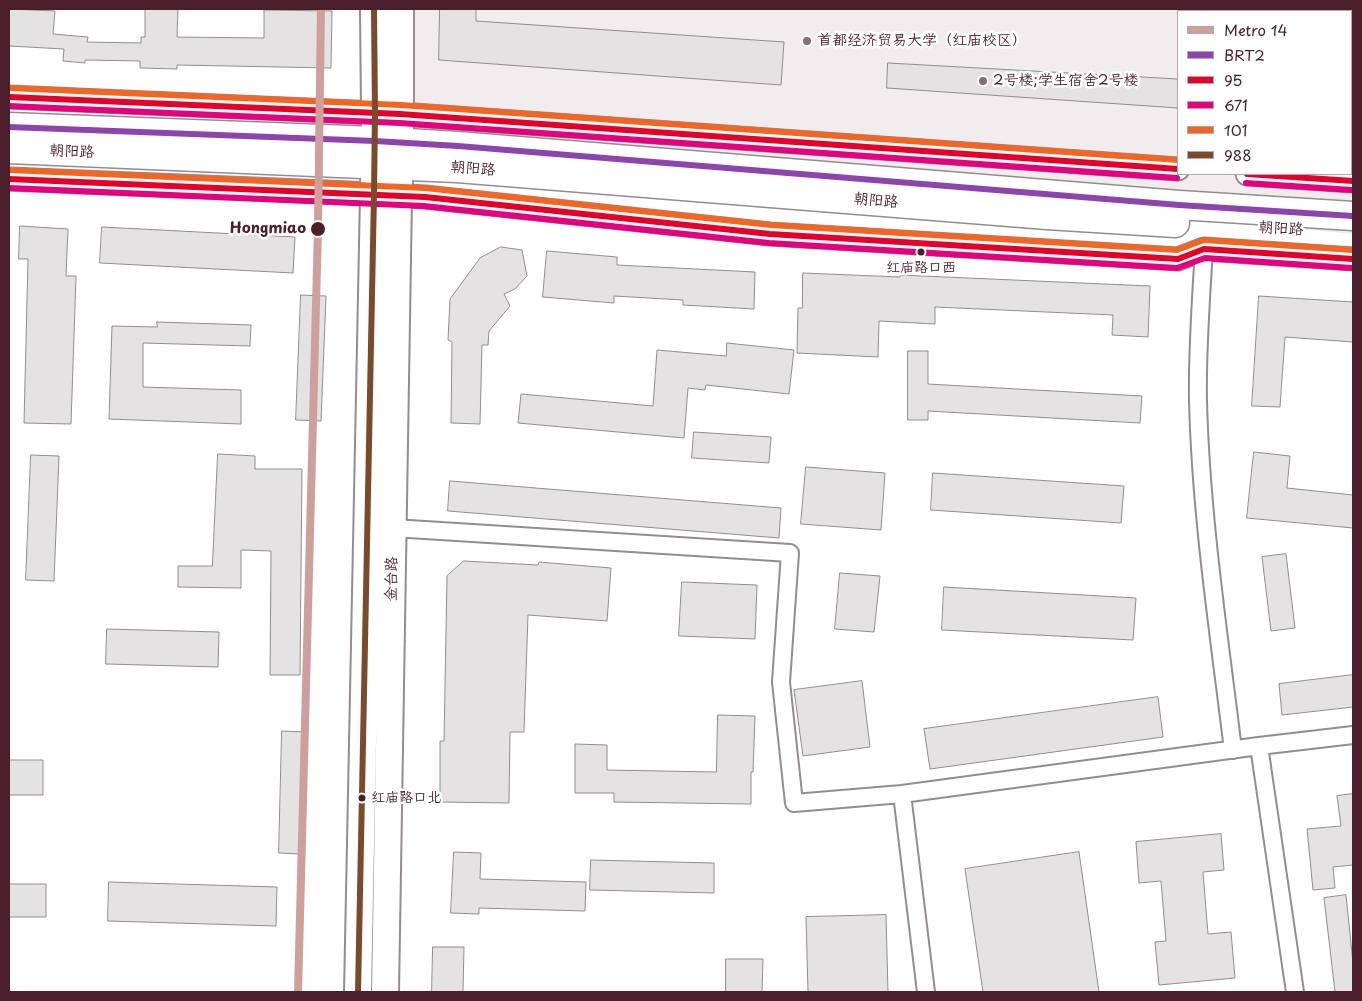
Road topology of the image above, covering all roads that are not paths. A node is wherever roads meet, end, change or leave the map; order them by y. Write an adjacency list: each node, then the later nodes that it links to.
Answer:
1 (374, 9): 4 (main road)
2 (400, 9): 4 (main road)
3 (9, 97): 4 (street)
4 (387, 113): 7 (main road); 8 (street)
5 (9, 127): 7 (highway, 朝阳路)
6 (9, 149): 7 (highway, 朝阳路)
7 (387, 153): 12 (main road); 13 (highway, 朝阳路); 14 (highway, 朝阳路)
8 (1177, 169)
9 (1262, 175): 11 (street)
10 (9, 179): 12 (street)
11 (1353, 181)
12 (386, 196): 15 (street); 17 (main road, 金台路); 22 (main road)
13 (1353, 216)
14 (1353, 233)
15 (1204, 249): 16 (street); 20 (street)
16 (1353, 259)
17 (393, 528): 21 (street); 23 (main road, 金台路)
18 (1353, 735): 19 (street)
19 (1260, 746): 20 (street); 25 (street)
20 (1233, 750): 21 (street)
21 (902, 794): 24 (street)
22 (358, 992)
23 (385, 992)
24 (926, 992)
25 (1295, 992)

